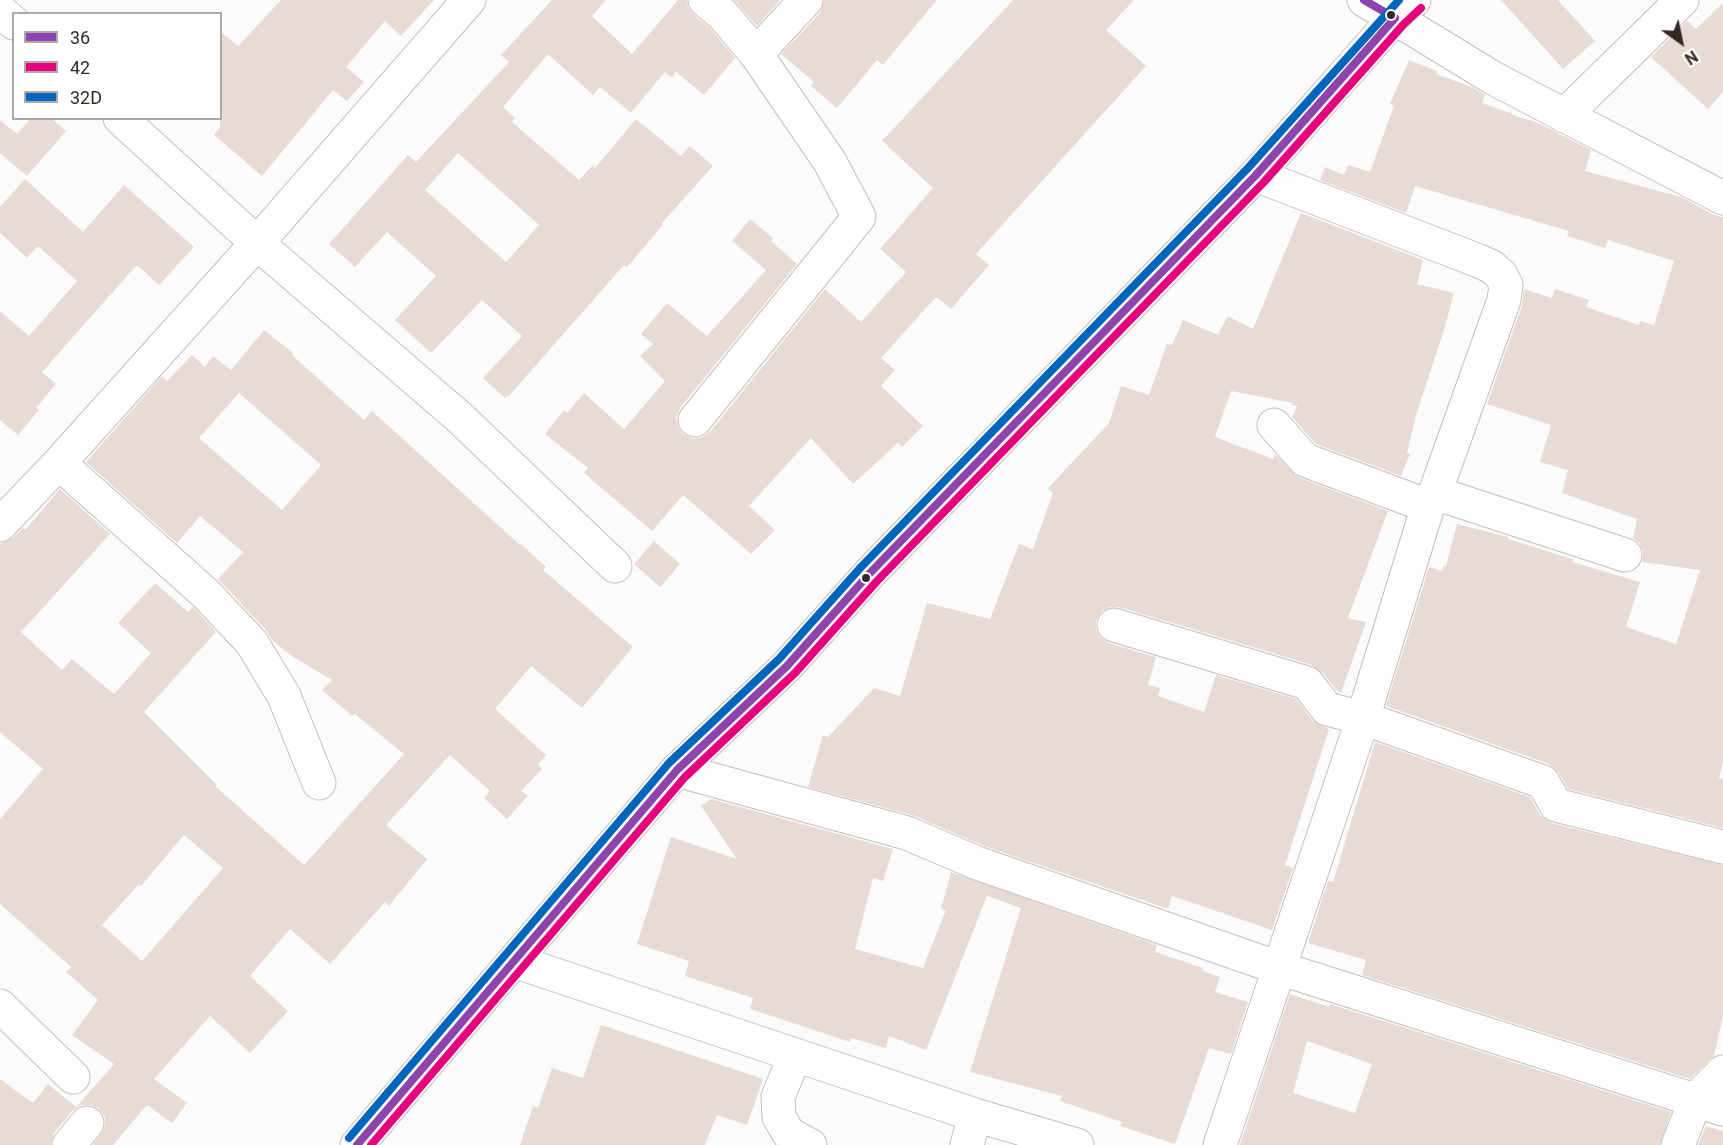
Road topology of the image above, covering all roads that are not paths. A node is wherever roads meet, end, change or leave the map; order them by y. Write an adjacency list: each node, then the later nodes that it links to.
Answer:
1 (469, 0): 14 (street)
2 (705, 0): 9 (street)
3 (806, 0): 9 (street)
4 (1364, 0): 6 (street)
5 (1682, 0): 10 (street)
6 (1405, 9): 10 (street); 12 (street)
7 (0, 10): 8 (street)
8 (12, 21)
9 (756, 54): 15 (street)
10 (1564, 116): 13 (street)
11 (122, 120): 14 (street)
12 (1256, 176): 18 (street); 24 (street)
13 (1723, 198)
14 (257, 243): 17 (street); 21 (street)
15 (695, 420)
16 (1274, 425): 18 (street)
17 (59, 463): 19 (street); 25 (street)
18 (1431, 499): 20 (street); 23 (street)
19 (0, 525)
20 (1625, 555)
21 (615, 566)
22 (1114, 625): 23 (street)
23 (1363, 718): 26 (street); 28 (street)
24 (677, 770): 27 (street); 28 (street)
25 (319, 783)
26 (1723, 847)
27 (514, 961): 30 (street); 35 (street)
28 (1279, 968): 33 (street); 38 (street)
29 (0, 1006): 32 (street)
30 (795, 1055): 34 (street); 36 (street)
31 (1723, 1072): 33 (street)
32 (73, 1077)
33 (1710, 1104): 39 (street)
34 (971, 1130): 37 (street)
35 (357, 1145)
36 (810, 1145)
37 (1077, 1145)
38 (1220, 1145)
39 (1678, 1145)

